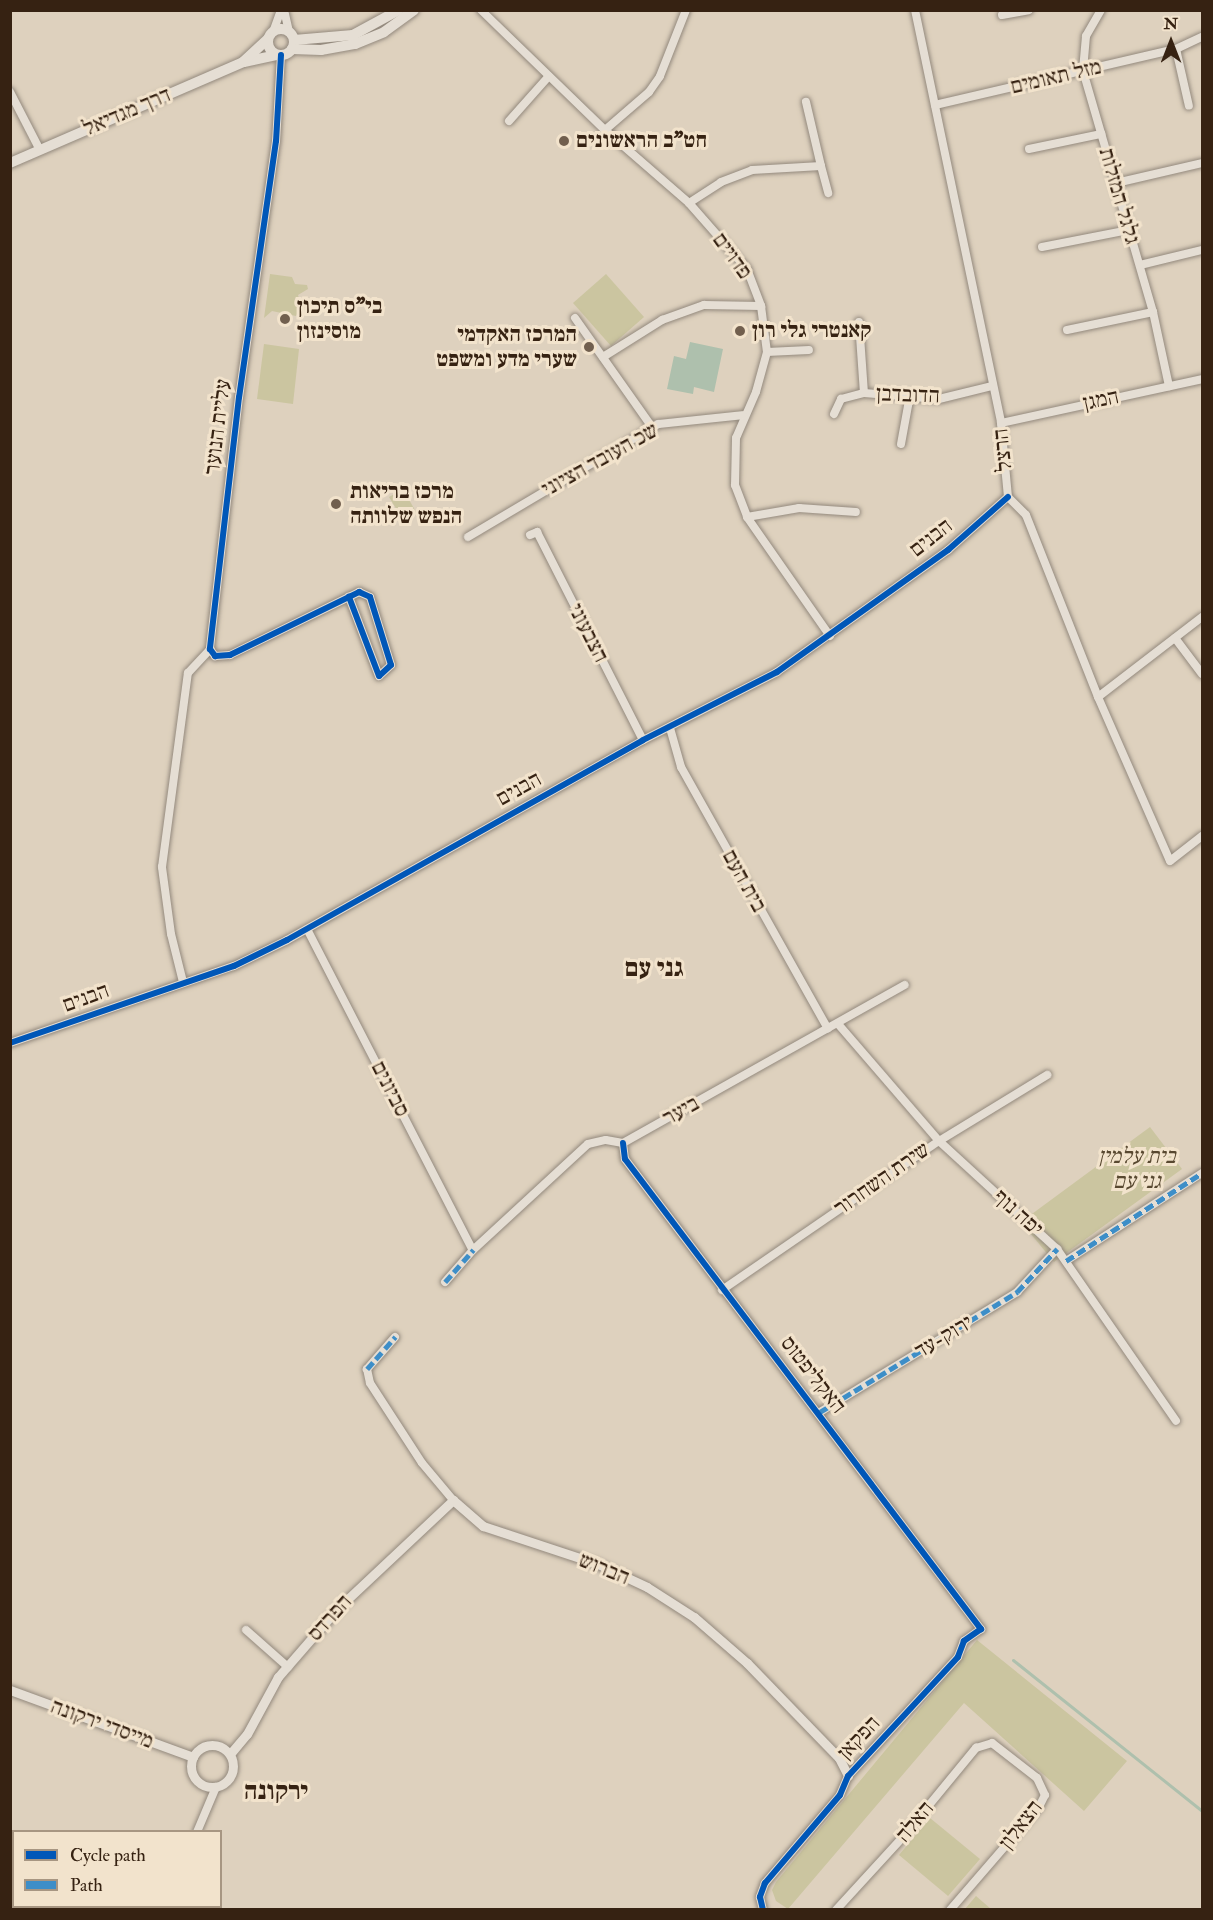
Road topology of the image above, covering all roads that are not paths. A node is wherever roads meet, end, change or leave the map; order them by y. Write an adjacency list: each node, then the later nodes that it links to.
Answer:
1 (283, 10): 10 (street); 12 (street)
2 (399, 10): 12 (main road)
3 (414, 10): 12 (main road)
4 (481, 10): 17 (street, פדויים)
5 (686, 10): 23 (street)
6 (915, 10): 20 (street, הרצל)
7 (1029, 10): 9 (street)
8 (1101, 10): 16 (street, גלגל המזלות)
9 (1002, 15)
10 (271, 35): 12 (main road); 14 (main road); 15 (main road, דרך מגדיאל)
11 (1203, 37): 13 (street, מזל תאומים)
12 (291, 40): 14 (main road, דרך מגדיאל)
13 (1176, 49): 16 (street, מזל תאומים); 21 (street)
14 (279, 55): 15 (main road, דרך מגדיאל); 64 (street, עליית הנוער)
15 (243, 62): 26 (main road, דרך מגדיאל)
16 (1083, 71): 20 (street, מזל תאומים); 24 (street, גלגל המזלות)
17 (549, 76): 22 (street); 23 (street, פדויים)
18 (10, 92): 26 (street)
19 (806, 102): 29 (street)
20 (935, 105): 46 (street, הרצל)
21 (1189, 106)
22 (509, 121)
23 (605, 130): 32 (street, פדויים)
24 (1101, 134): 25 (street); 30 (street, גלגל המזלות)
25 (1029, 149)
26 (40, 150): 27 (main road, דרך מגדיאל)
27 (10, 163)
28 (1203, 163): 30 (street)
29 (821, 166): 31 (street); 32 (street)
30 (1116, 183): 33 (street, גלגל המזלות)
31 (828, 193)
32 (689, 203): 37 (street, פדויים)
33 (1129, 230): 34 (street); 36 (street, גלגל המזלות)
34 (1042, 246)
35 (1203, 250): 36 (street)
36 (1140, 265): 38 (street, גלגל המזלות)
37 (761, 306): 43 (street, פדויים); 44 (street)
38 (1153, 312): 41 (street); 47 (street, גלגל המזלות)
39 (575, 318): 44 (street)
40 (859, 322): 48 (street)
41 (1067, 330)
42 (809, 350): 43 (street)
43 (767, 352): 51 (street, פדויים)
44 (603, 357): 53 (street)
45 (1203, 380): 47 (street, המגן)
46 (992, 386): 49 (street, הדובדבן); 52 (street, הרצל)
47 (1169, 386): 52 (street, המגן)
48 (864, 393): 49 (street, הדובדבן); 50 (street, הדובדבן)
49 (909, 395): 54 (street)
50 (834, 414)
51 (743, 415): 53 (street, שכ העובד הציוני); 57 (street, פדויים)
52 (1001, 423): 55 (street, הרצל)
53 (652, 427): 59 (street, שכ העובד הציוני)
54 (901, 444)
55 (1008, 497): 62 (street, הבנים); 66 (street, הרצל)
56 (856, 512): 57 (street)
57 (747, 517): 62 (street, פדויים)
58 (530, 535): 68 (street, הצבעוני)
59 (468, 537)
60 (349, 597): 60 (street); 64 (street)
61 (1203, 617): 63 (street)
62 (830, 636): 67 (street, הבנים)
63 (1175, 638): 65 (street); 66 (street)
64 (210, 649): 71 (street)
65 (1203, 674)
66 (1098, 697): 69 (street, הרצל)
67 (670, 728): 68 (street, הבנים); 74 (street, בית העם)
68 (643, 740): 70 (street, הבנים)
69 (1203, 836)
70 (307, 928): 71 (street, הבנים); 81 (street, סביונים)
71 (183, 982): 75 (street, הבנים)
72 (905, 985): 73 (street, ביער)
73 (838, 1024): 74 (street, ביער); 77 (street, יפה נוף)
74 (828, 1029): 78 (street, ביער)
75 (10, 1043)
76 (1047, 1075): 77 (street, שירת השחרור)
77 (939, 1141): 80 (street, יפה נוף); 84 (street, שירת השחרור)
78 (623, 1143): 81 (street, ביער); 84 (street, האקליפטוס)
79 (1203, 1173): 82 (street)
80 (1057, 1249): 82 (street, יפה נוף); 86 (street, ירוק-עד)
81 (473, 1250): 83 (street, ביער)
82 (1066, 1261): 87 (street, יפה נוף)
83 (446, 1282)
84 (722, 1290): 86 (street, האקליפטוס)
85 (396, 1337): 88 (street, הברוש)
86 (820, 1412): 89 (street, האקליפטוס)
87 (1176, 1421)
88 (453, 1500): 91 (street, הפרדס); 96 (street, הברוש)
89 (981, 1629): 96 (street, הפקאן)
90 (246, 1630): 91 (street)
91 (288, 1666): 94 (street, הפרדס)
92 (10, 1690): 95 (street, מייסדי ירקונה)
93 (996, 1745): 100 (street, האלה); 101 (street, הצאלון)
94 (230, 1754): 95 (street); 97 (street)
95 (194, 1757): 97 (street)
96 (848, 1776): 99 (street, הפקאן)
97 (216, 1787): 98 (street)
98 (198, 1830)
99 (763, 1910)
100 (836, 1910)
101 (950, 1910)

